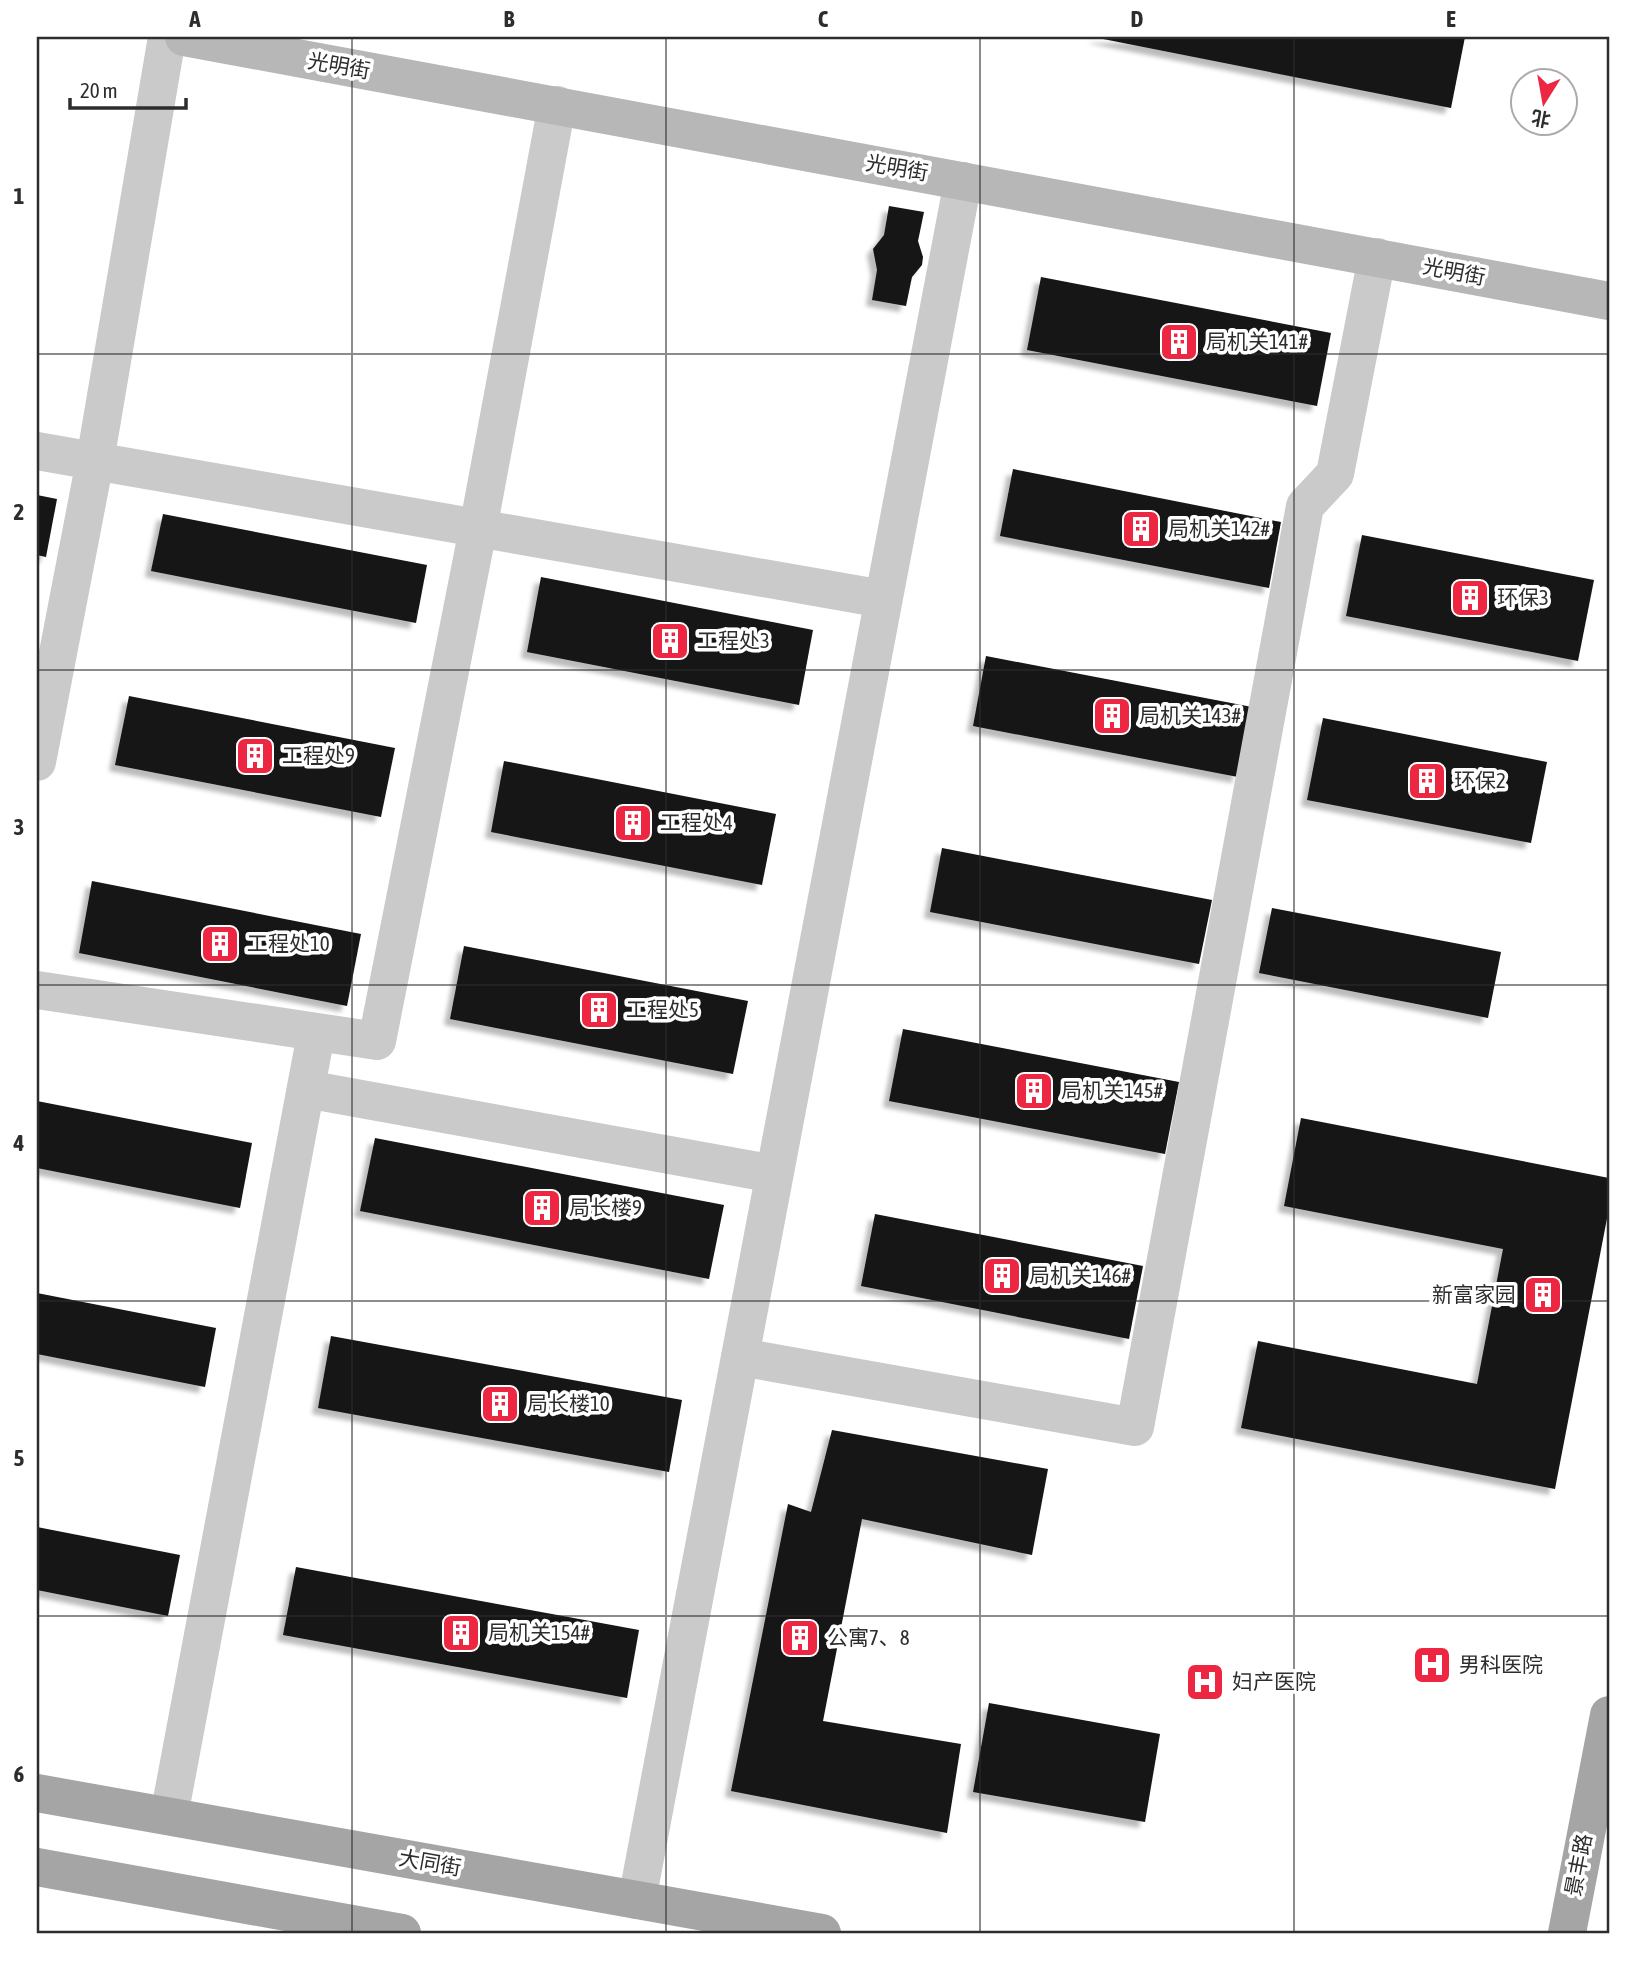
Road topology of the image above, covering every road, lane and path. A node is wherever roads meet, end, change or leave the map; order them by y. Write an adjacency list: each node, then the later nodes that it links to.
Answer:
1 (167, 37): 9 (street)
2 (184, 37): 3 (main road, 光明街)
3 (326, 50): 4 (main road, 光明街)
4 (556, 106): 5 (main road, 光明街); 10 (street)
5 (963, 181): 6 (main road, 光明街); 11 (street)
6 (1377, 257): 7 (main road, 光明街); 17 (street)
7 (1609, 301)
8 (37, 451): 9 (street)
9 (95, 461): 10 (street); 12 (street)
10 (478, 529): 11 (street); 14 (street)
11 (883, 600): 16 (street)
12 (37, 762)
13 (37, 990): 14 (street)
14 (316, 1034): 15 (street)
15 (306, 1089): 16 (street); 20 (street)
16 (774, 1174): 17 (street)
17 (740, 1357): 22 (street)
18 (1609, 1715): 25 (main road, 景丰路)
19 (37, 1793): 20 (main road, 大同街)
20 (169, 1816): 22 (main road, 大同街)
21 (37, 1867): 23 (main road)
22 (637, 1900): 24 (main road, 大同街)
23 (402, 1933)
24 (822, 1933)
25 (1567, 1933)

